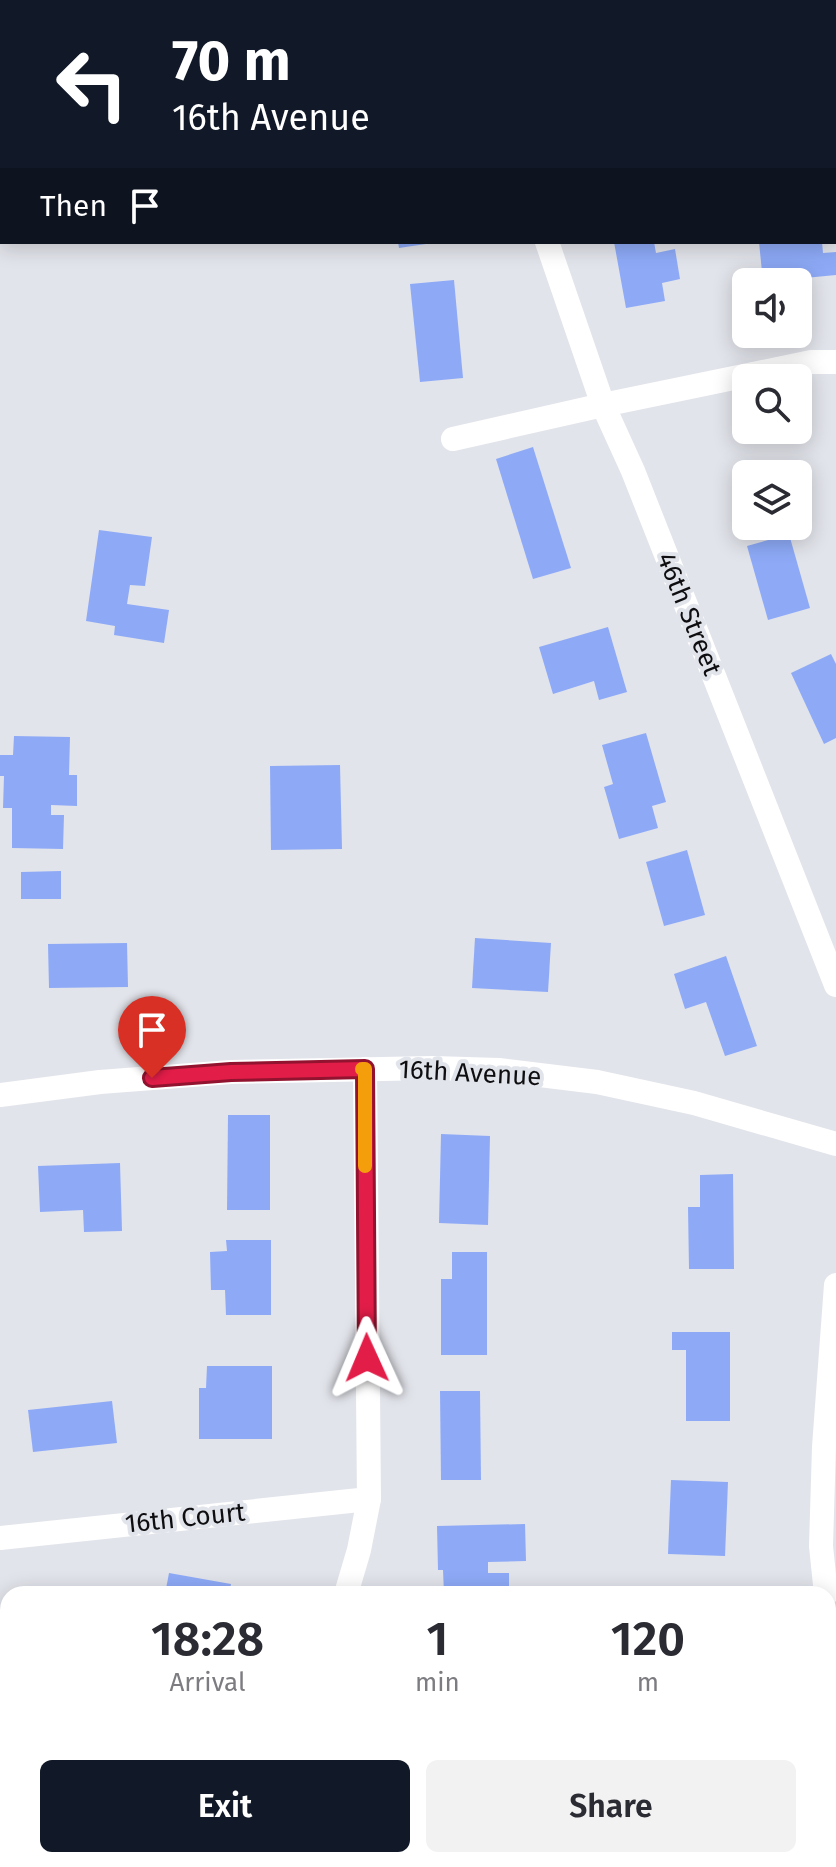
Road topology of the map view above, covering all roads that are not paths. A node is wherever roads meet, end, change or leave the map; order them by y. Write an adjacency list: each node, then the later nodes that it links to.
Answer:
1 (548, 244): 3 (street, 46th Street)
2 (836, 362): 3 (street)
3 (603, 405): 4 (street); 5 (street, 46th Street)
4 (453, 439)
5 (836, 985)
6 (365, 1069): 7 (street, 16th Avenue); 8 (street, 16th Avenue); 10 (street)
7 (0, 1095)
8 (836, 1144)
9 (836, 1285): 13 (street)
10 (369, 1499): 11 (street, 16th Court); 12 (street)
11 (0, 1538)
12 (348, 1586)
13 (825, 1586)

